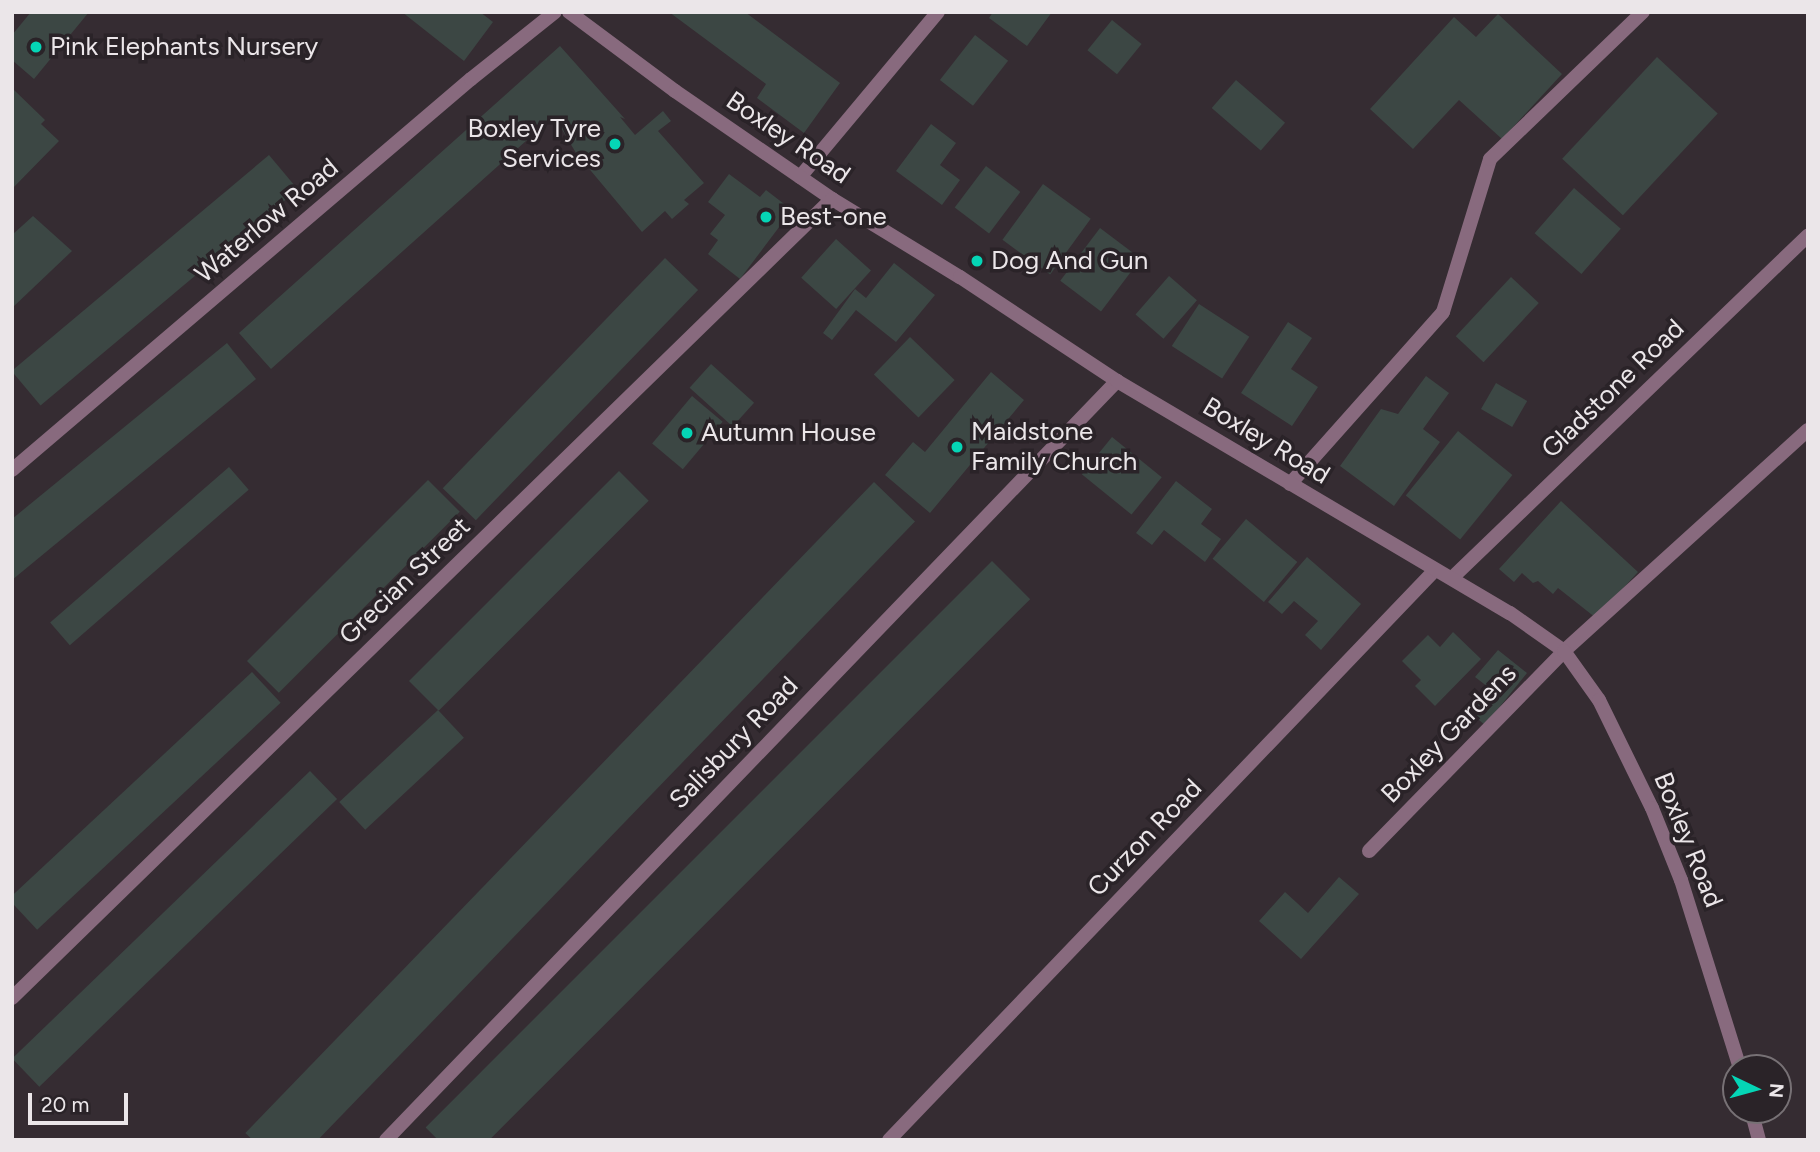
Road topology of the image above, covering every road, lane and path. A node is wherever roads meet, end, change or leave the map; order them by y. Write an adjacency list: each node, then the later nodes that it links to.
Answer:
1 (555, 12): 10 (street, Waterlow Road)
2 (569, 12): 5 (street, Boxley Road)
3 (938, 12): 5 (street)
4 (1643, 12): 11 (street)
5 (800, 177): 6 (street, Boxley Road)
6 (832, 199): 8 (street, Boxley Road); 16 (street, Grecian Street)
7 (1808, 235): 13 (street, Gladstone Road)
8 (1117, 381): 11 (street, Boxley Road); 18 (street, Salisbury Road)
9 (1808, 430): 14 (street, Boxley Gardens)
10 (12, 470)
11 (1290, 484): 12 (street, Boxley Road)
12 (1435, 570): 13 (street, Boxley Road); 19 (street, Curzon Road)
13 (1452, 578): 14 (street, Boxley Road)
14 (1564, 651): 15 (street, Boxley Gardens); 17 (street, Boxley Road)
15 (1369, 851)
16 (12, 999)
17 (1736, 1054)
18 (386, 1140)
19 (889, 1140)

